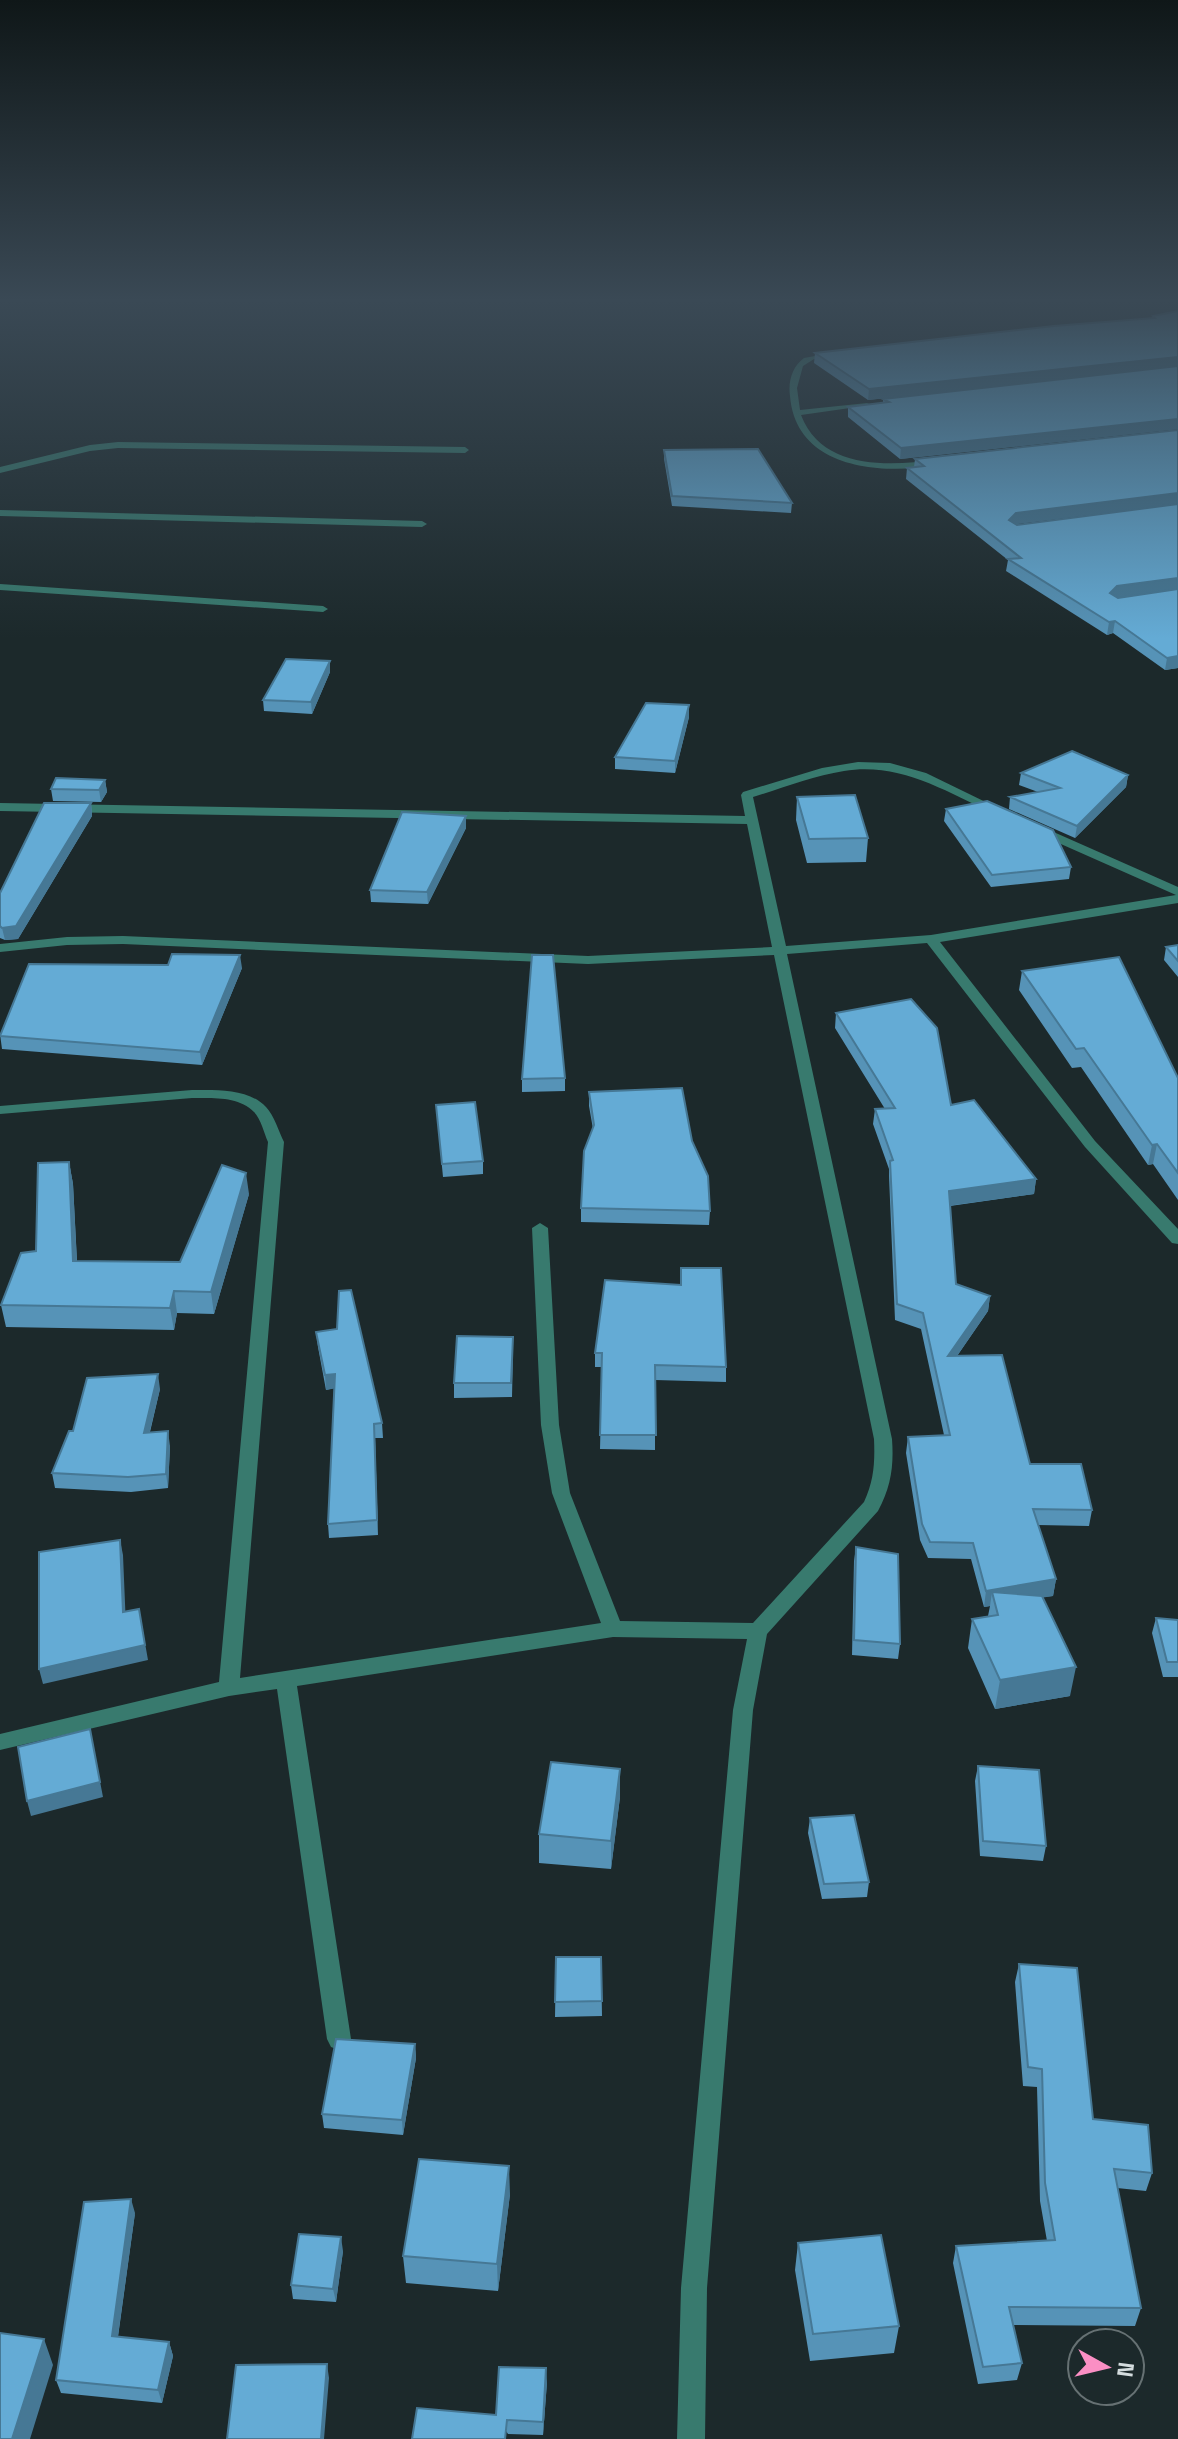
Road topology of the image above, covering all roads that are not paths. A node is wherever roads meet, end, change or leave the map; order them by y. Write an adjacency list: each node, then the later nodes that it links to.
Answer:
1 (807, 412): 2 (street)
2 (797, 413): 4 (street)
3 (465, 450): 5 (street)
4 (947, 462)
5 (0, 470)
6 (0, 513): 7 (street)
7 (422, 524)
8 (0, 587): 9 (street)
9 (323, 609)
10 (0, 807): 11 (street)
11 (750, 820): 12 (street); 16 (street)
12 (1178, 892)
13 (1178, 899): 14 (street)
14 (931, 939): 16 (street); 19 (street)
15 (0, 948): 16 (street)
16 (779, 951): 21 (street)
17 (0, 1110): 23 (street)
18 (540, 1228): 20 (street)
19 (1178, 1239)
20 (613, 1629): 21 (street); 22 (street)
21 (758, 1631): 26 (street)
22 (286, 1679): 23 (street); 25 (street)
23 (229, 1688): 24 (street)
24 (0, 1742)
25 (339, 2039)
26 (691, 2439)

